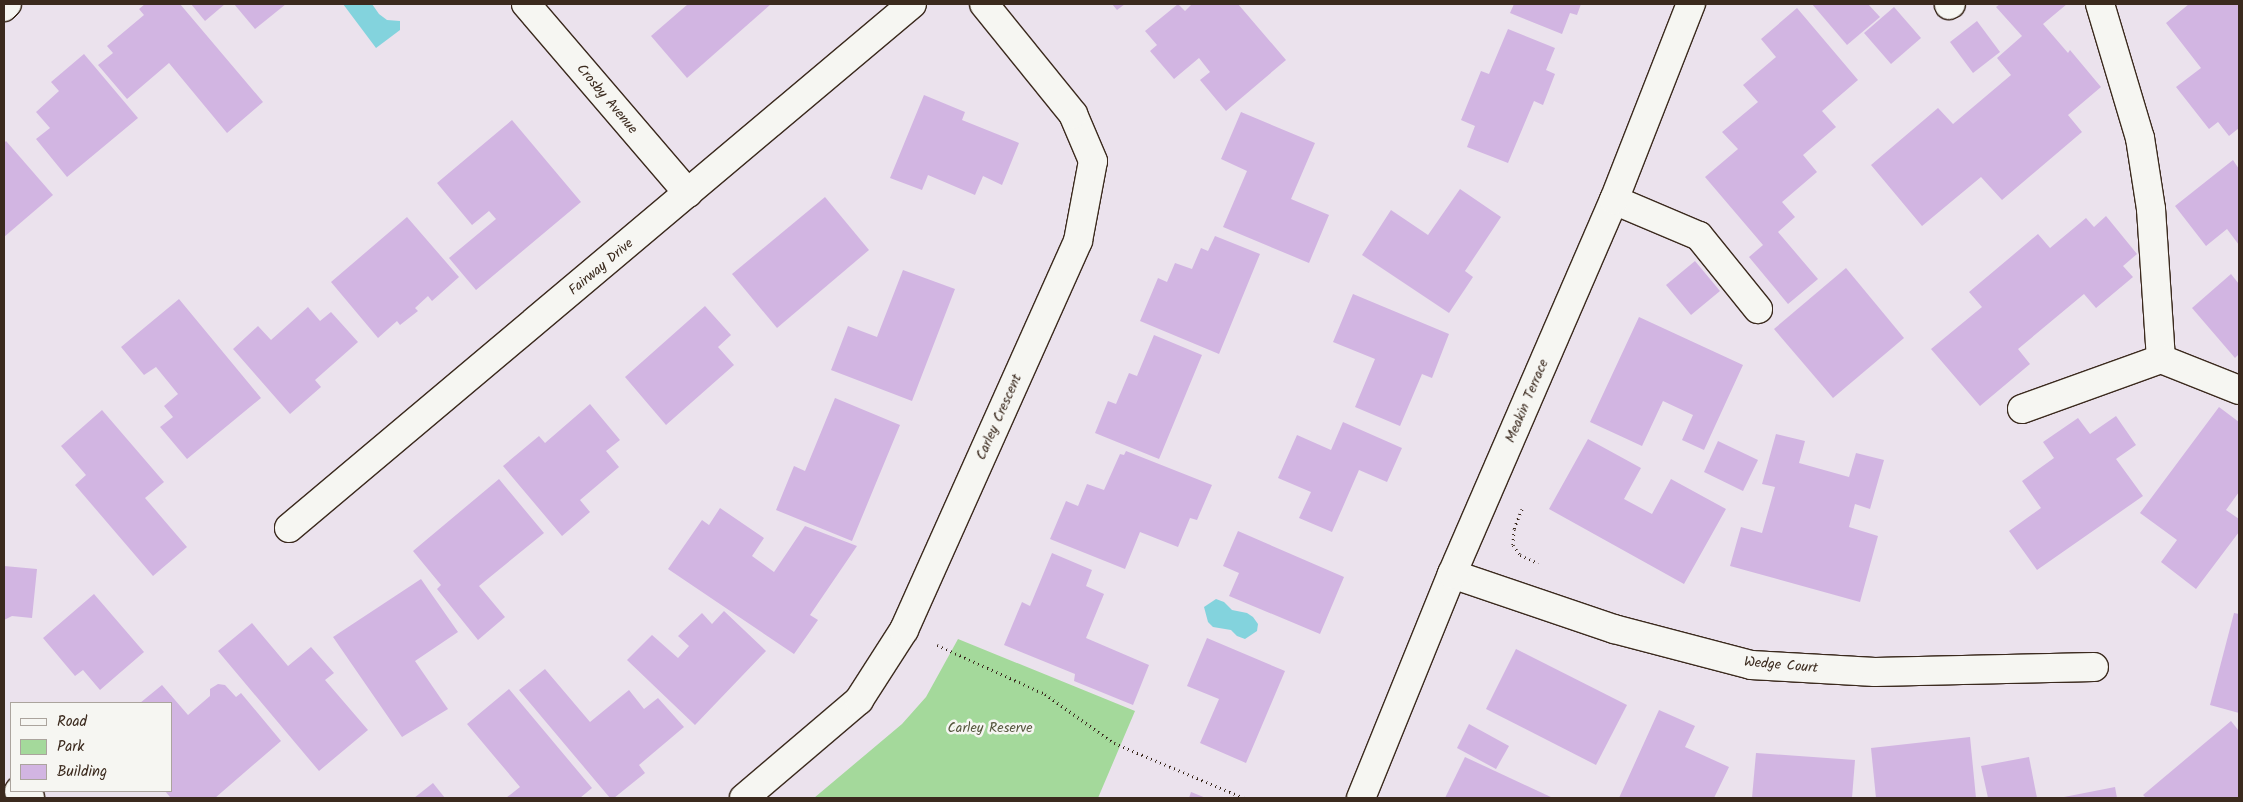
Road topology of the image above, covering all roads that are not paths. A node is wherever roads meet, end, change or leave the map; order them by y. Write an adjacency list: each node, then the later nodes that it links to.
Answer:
1 (7, 4): 7 (street)
2 (526, 4): 8 (street, Crosby Avenue)
3 (912, 4): 8 (street, Fairway Drive)
4 (984, 4): 17 (street, Carley Crescent)
5 (1691, 4): 9 (street, Meakin Terrace)
6 (2100, 4): 11 (street)
7 (4, 6)
8 (688, 193): 14 (street, Fairway Drive)
9 (1614, 200): 10 (street); 15 (street, Meakin Terrace)
10 (1758, 309)
11 (2161, 359): 12 (street); 13 (street)
12 (2239, 390)
13 (2022, 409)
14 (289, 528)
15 (1452, 574): 16 (street, Wedge Court); 18 (street, Meakin Terrace)
16 (2094, 667)
17 (744, 798)
18 (1360, 798)

